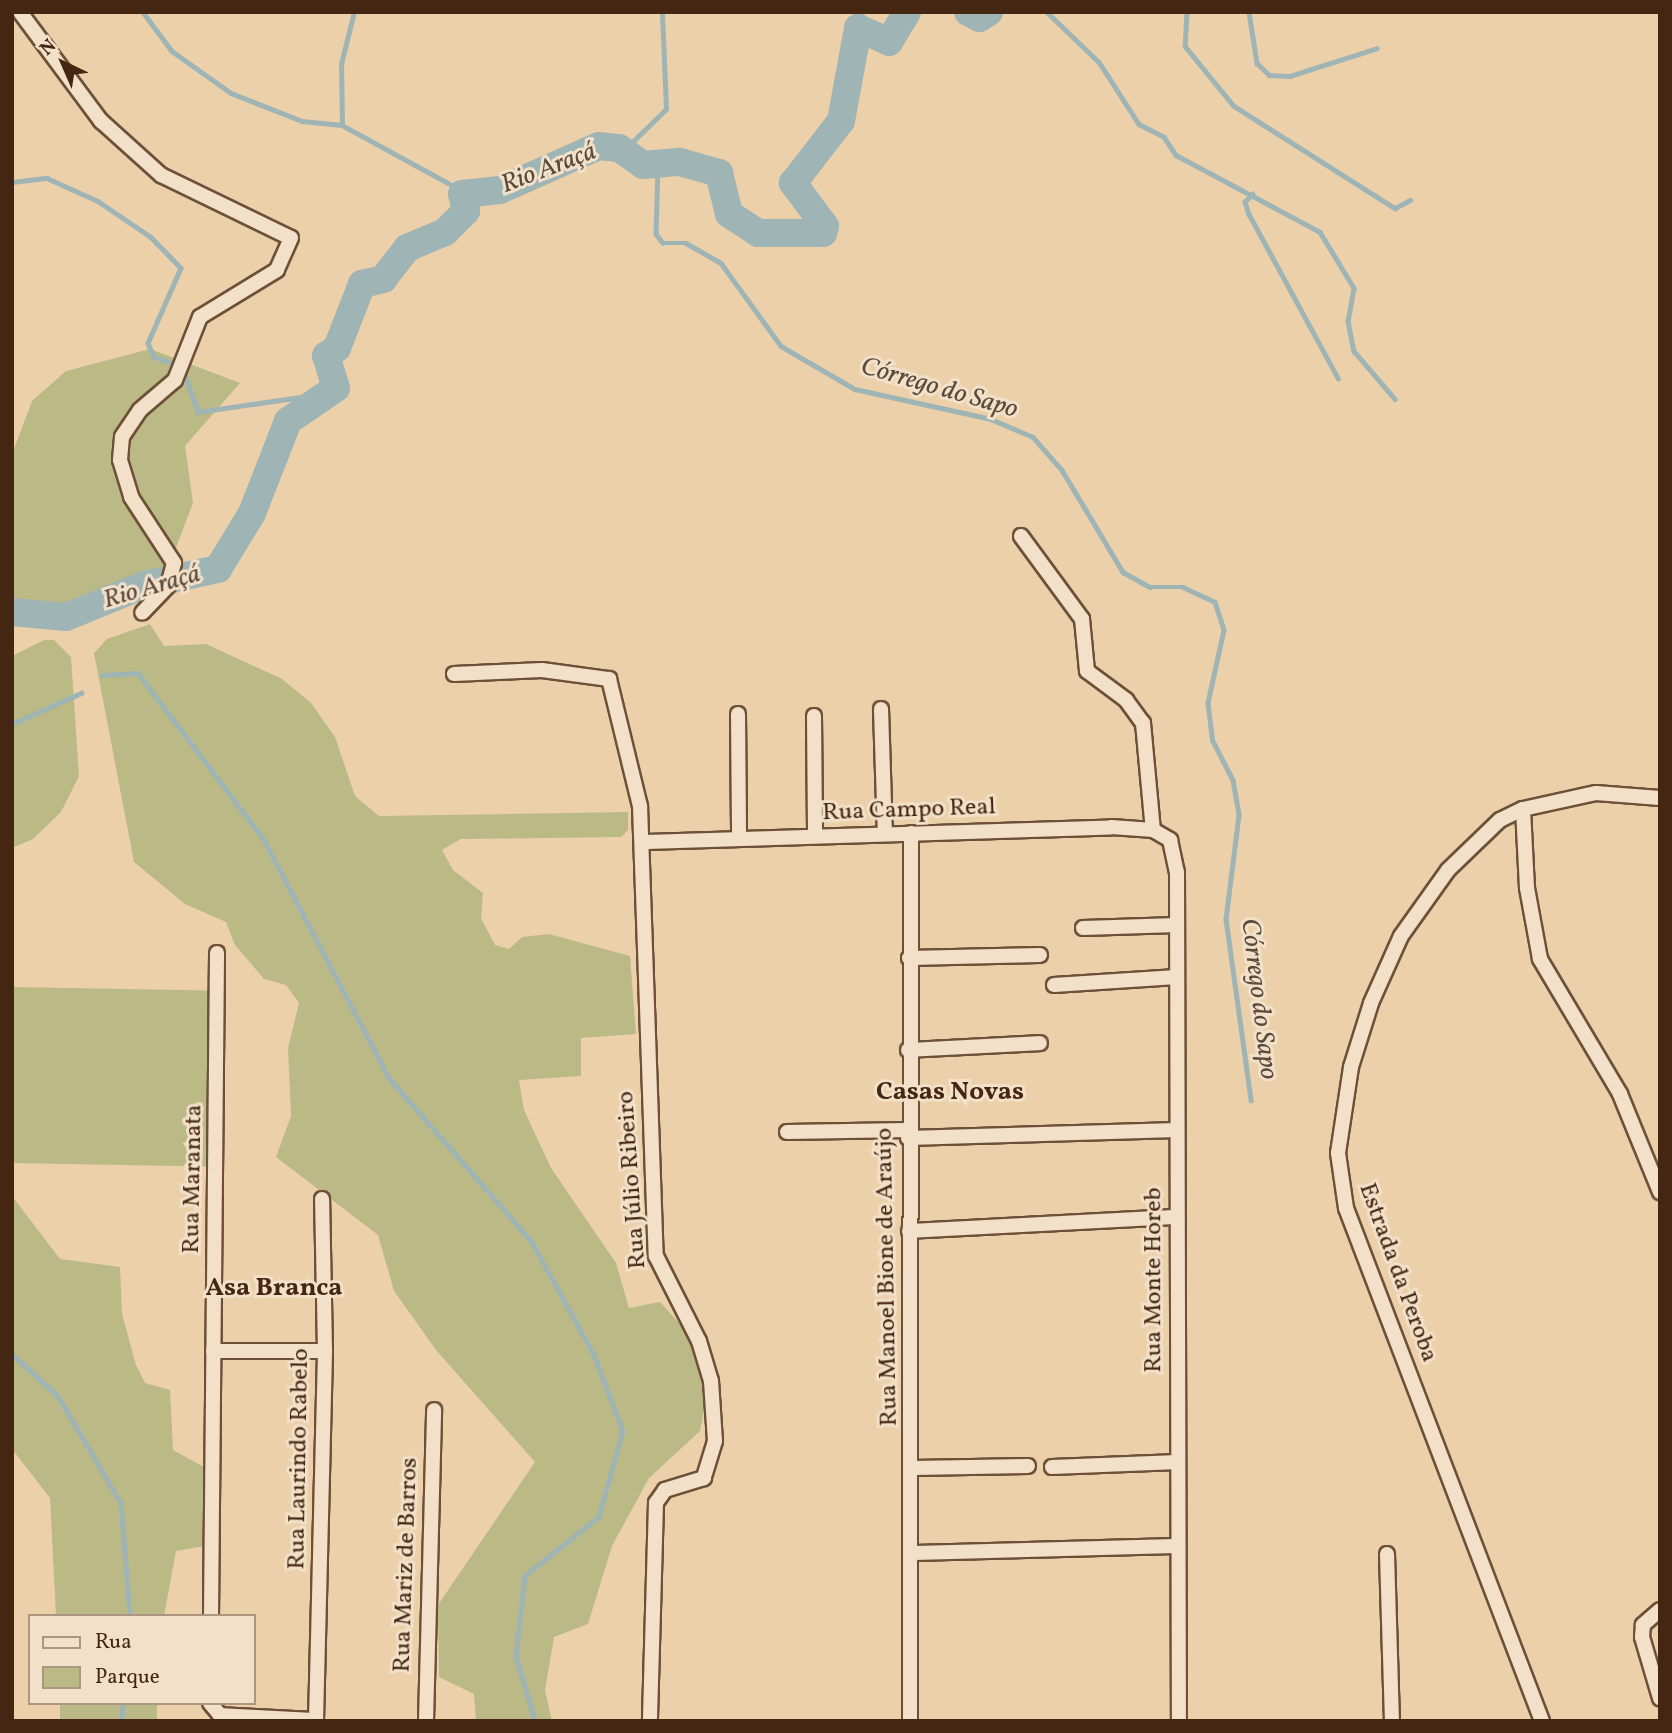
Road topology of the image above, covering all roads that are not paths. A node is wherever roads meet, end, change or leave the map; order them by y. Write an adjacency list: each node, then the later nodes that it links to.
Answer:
1 (20, 12): 3 (street)
2 (1021, 536): 10 (street)
3 (142, 613)
4 (454, 674): 15 (street)
5 (881, 709): 11 (street)
6 (738, 714): 14 (street)
7 (814, 716): 13 (street)
8 (1660, 798): 9 (street, Estrada da Peroba)
9 (1523, 809): 28 (street); 52 (street, Estrada da Peroba)
10 (1153, 830): 12 (street, Rua Campo Real); 16 (street, Rua Monte Horeb)
11 (885, 834): 12 (street, Rua Campo Real); 13 (street, Rua Campo Real)
12 (911, 834): 20 (street, Rua Manoel Bione de Araújo)
13 (815, 836): 14 (street, Rua Campo Real)
14 (739, 839): 15 (street, Rua Campo Real)
15 (646, 842): 48 (street, Rua Júlio Ribeiro)
16 (1177, 925): 17 (street); 21 (street, Rua Monte Horeb)
17 (1083, 928)
18 (217, 953): 32 (street, Rua Maranata)
19 (1040, 955): 20 (street)
20 (909, 958): 24 (street, Rua Manoel Bione de Araújo)
21 (1177, 977): 22 (street); 25 (street, Rua Monte Horeb)
22 (1054, 985)
23 (1040, 1042): 24 (street)
24 (908, 1050): 27 (street, Rua Manoel Bione de Araújo)
25 (1177, 1130): 27 (street); 30 (street, Rua Monte Horeb)
26 (787, 1132): 27 (street)
27 (908, 1134): 31 (street, Rua Manoel Bione de Araújo)
28 (1660, 1192)
29 (322, 1199): 33 (street, Rua Laurindo Rabelo)
30 (1177, 1217): 31 (street); 35 (street, Rua Monte Horeb)
31 (909, 1231): 38 (street, Rua Manoel Bione de Araújo)
32 (213, 1351): 33 (street); 43 (street, Rua Maranata)
33 (325, 1351): 46 (street, Rua Laurindo Rabelo)
34 (433, 1410): 47 (street, Rua Mariz de Barros)
35 (1178, 1462): 37 (street); 39 (street, Rua Monte Horeb)
36 (1028, 1466): 38 (street)
37 (1052, 1467)
38 (912, 1468): 40 (street, Rua Manoel Bione de Araújo)
39 (1178, 1546): 40 (street); 50 (street, Rua Monte Horeb)
40 (912, 1553): 49 (street, Rua Manoel Bione de Araújo)
41 (1387, 1554): 51 (street)
42 (1654, 1613): 44 (street)
43 (211, 1614)
44 (1660, 1698)
45 (212, 1705): 46 (street)
46 (316, 1720)
47 (426, 1721)
48 (650, 1721)
49 (910, 1721)
50 (1179, 1721)
51 (1392, 1721)
52 (1542, 1721)

